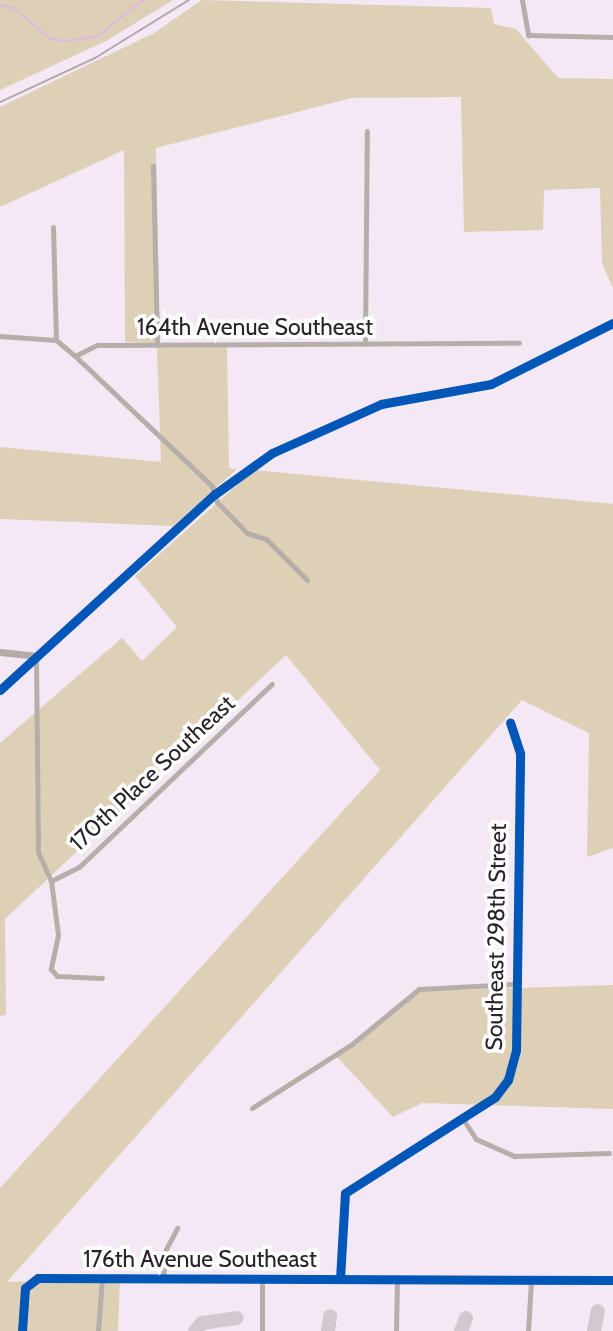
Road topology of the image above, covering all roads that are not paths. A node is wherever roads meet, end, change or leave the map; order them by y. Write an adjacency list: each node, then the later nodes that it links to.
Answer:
1 (522, 0): 2 (street)
2 (613, 37)
3 (367, 131): 10 (street)
4 (153, 166): 11 (street)
5 (53, 227): 8 (street)
6 (613, 323): 13 (street)
7 (0, 336): 8 (street)
8 (56, 340): 12 (street)
9 (519, 343): 10 (street, 164th Avenue Southeast)
10 (365, 344): 11 (street, 164th Avenue Southeast)
11 (157, 345): 12 (street, 164th Avenue Southeast)
12 (75, 356): 13 (street)
13 (215, 494): 14 (street); 16 (street)
14 (307, 580)
15 (0, 652): 16 (street)
16 (36, 656): 18 (street); 20 (street)
17 (272, 684): 20 (street, 170th Place Southeast)
18 (0, 690)
19 (510, 723): 22 (street, Southeast 298th Street)
20 (51, 881): 21 (street)
21 (102, 978)
22 (513, 984): 23 (street); 24 (street, Southeast 298th Street)
23 (252, 1108)
24 (463, 1119): 25 (street); 30 (street, Southeast 298th Street)
25 (609, 1153)
26 (177, 1228): 28 (street)
27 (103, 1278): 28 (street, 176th Avenue Southeast); 34 (street, 176th Avenue Southeast); 35 (street)
28 (163, 1278): 29 (street, 176th Avenue Southeast)
29 (262, 1279): 30 (street, 176th Avenue Southeast); 36 (street)
30 (340, 1279): 31 (street, 176th Avenue Southeast)
31 (397, 1279): 32 (street, 176th Avenue Southeast); 37 (street)
32 (531, 1280): 33 (street, 176th Avenue Southeast); 38 (street)
33 (613, 1280)
34 (22, 1331)
35 (98, 1331)
36 (261, 1331)
37 (396, 1331)
38 (528, 1331)

